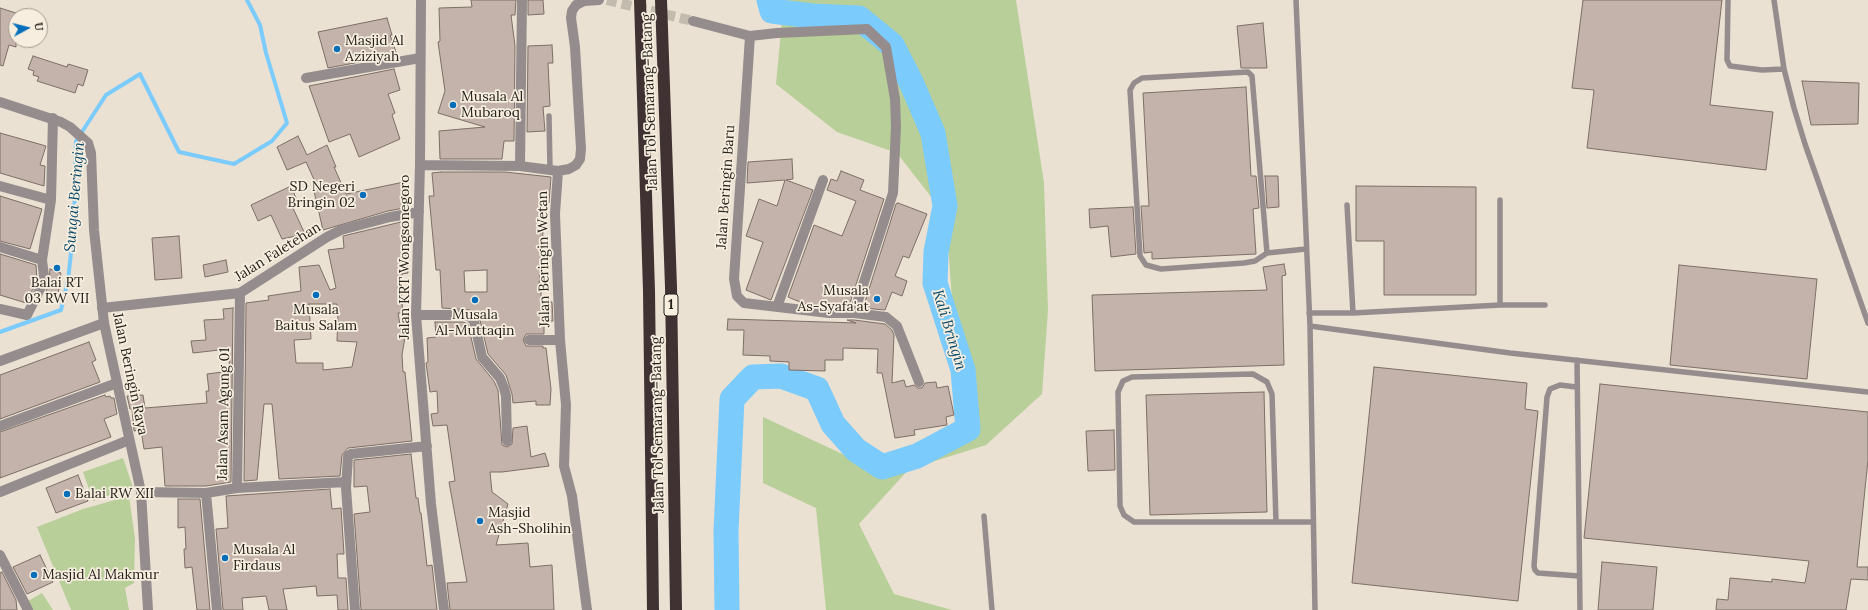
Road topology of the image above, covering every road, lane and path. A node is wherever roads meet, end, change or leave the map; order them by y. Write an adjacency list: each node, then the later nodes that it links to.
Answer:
1 (421, 0): 11 (street, Jalan KRT Wongsonegoro)
2 (522, 0): 18 (street)
3 (599, 0): 19 (street)
4 (640, 0): 71 (highway, Jalan Tol Semarang–Batang / 1)
5 (661, 0): 72 (highway, Jalan Tol Semarang–Batang / 1)
6 (1296, 0): 27 (lane)
7 (1728, 0): 12 (lane)
8 (1774, 0): 12 (lane)
9 (693, 21): 10 (street)
10 (750, 36): 33 (street, Jalan Beringin Baru); 36 (street)
11 (420, 58): 13 (street); 17 (street, Jalan KRT Wongsonegoro)
12 (1784, 68): 41 (lane)
13 (306, 78)
14 (0, 102): 16 (street)
15 (550, 116): 19 (lane)
16 (53, 118): 22 (street); 34 (street, Jalan Beringin Raya)
17 (420, 165): 18 (street); 25 (street, Jalan KRT Wongsonegoro)
18 (520, 166): 19 (street)
19 (554, 170): 44 (street, Jalan Beringin Wetan)
20 (823, 180): 33 (street)
21 (0, 186): 22 (street)
22 (52, 200): 29 (street)
23 (1500, 200): 31 (lane)
24 (1346, 205): 38 (lane)
25 (419, 212): 30 (street, Jalan Faletehan); 39 (street, Jalan KRT Wongsonegoro)
26 (0, 247): 29 (street)
27 (1306, 249): 28 (lane); 37 (lane)
28 (1267, 253): 28 (lane)
29 (42, 260): 35 (street)
30 (240, 293): 34 (street, Jalan Faletehan); 56 (street, Jalan Asam Agung 01)
31 (1500, 305): 32 (lane); 38 (lane)
32 (1545, 306)
33 (777, 307): 36 (street, Jalan Beringin Baru)
34 (102, 308): 40 (street, Jalan Beringin Raya)
35 (0, 309)
36 (854, 312): 47 (street, Jalan Beringin Baru)
37 (1309, 313): 38 (lane); 42 (lane)
38 (1353, 313)
39 (416, 314): 53 (street); 54 (street, Jalan KRT Wongsonegoro)
40 (104, 323): 46 (street); 48 (street, Jalan Beringin Raya)
41 (1868, 323)
42 (1310, 326): 45 (lane); 62 (lane)
43 (529, 340): 44 (street, Jalan Beringin Wetan)
44 (560, 340): 70 (street)
45 (1577, 360): 49 (lane); 50 (lane)
46 (0, 361)
47 (919, 382)
48 (116, 383): 51 (street); 52 (street, Jalan Beringin Raya)
49 (1576, 387): 64 (lane); 64 (lane)
50 (1868, 392)
51 (0, 426)
52 (129, 440): 57 (street); 58 (street, Jalan Beringin Raya)
53 (507, 441)
54 (427, 446): 55 (street); 69 (street, Jalan KRT Wongsonegoro)
55 (346, 482): 56 (street); 68 (street)
56 (237, 488): 59 (street, Jalan Asam Agung 01)
57 (0, 492)
58 (141, 492): 59 (street, Jalan Asam Agung 01); 66 (street, Jalan Beringin Raya)
59 (206, 493): 67 (street)
60 (984, 516): 73 (lane)
61 (1276, 522): 61 (lane); 62 (lane)
62 (1313, 522): 74 (lane)
63 (0, 555): 65 (street)
64 (1579, 576): 75 (lane)
65 (28, 610)
66 (148, 610)
67 (217, 610)
68 (355, 610)
69 (444, 610)
70 (587, 610)
71 (653, 610)
72 (676, 610)
73 (992, 610)
74 (1316, 610)
75 (1580, 610)

